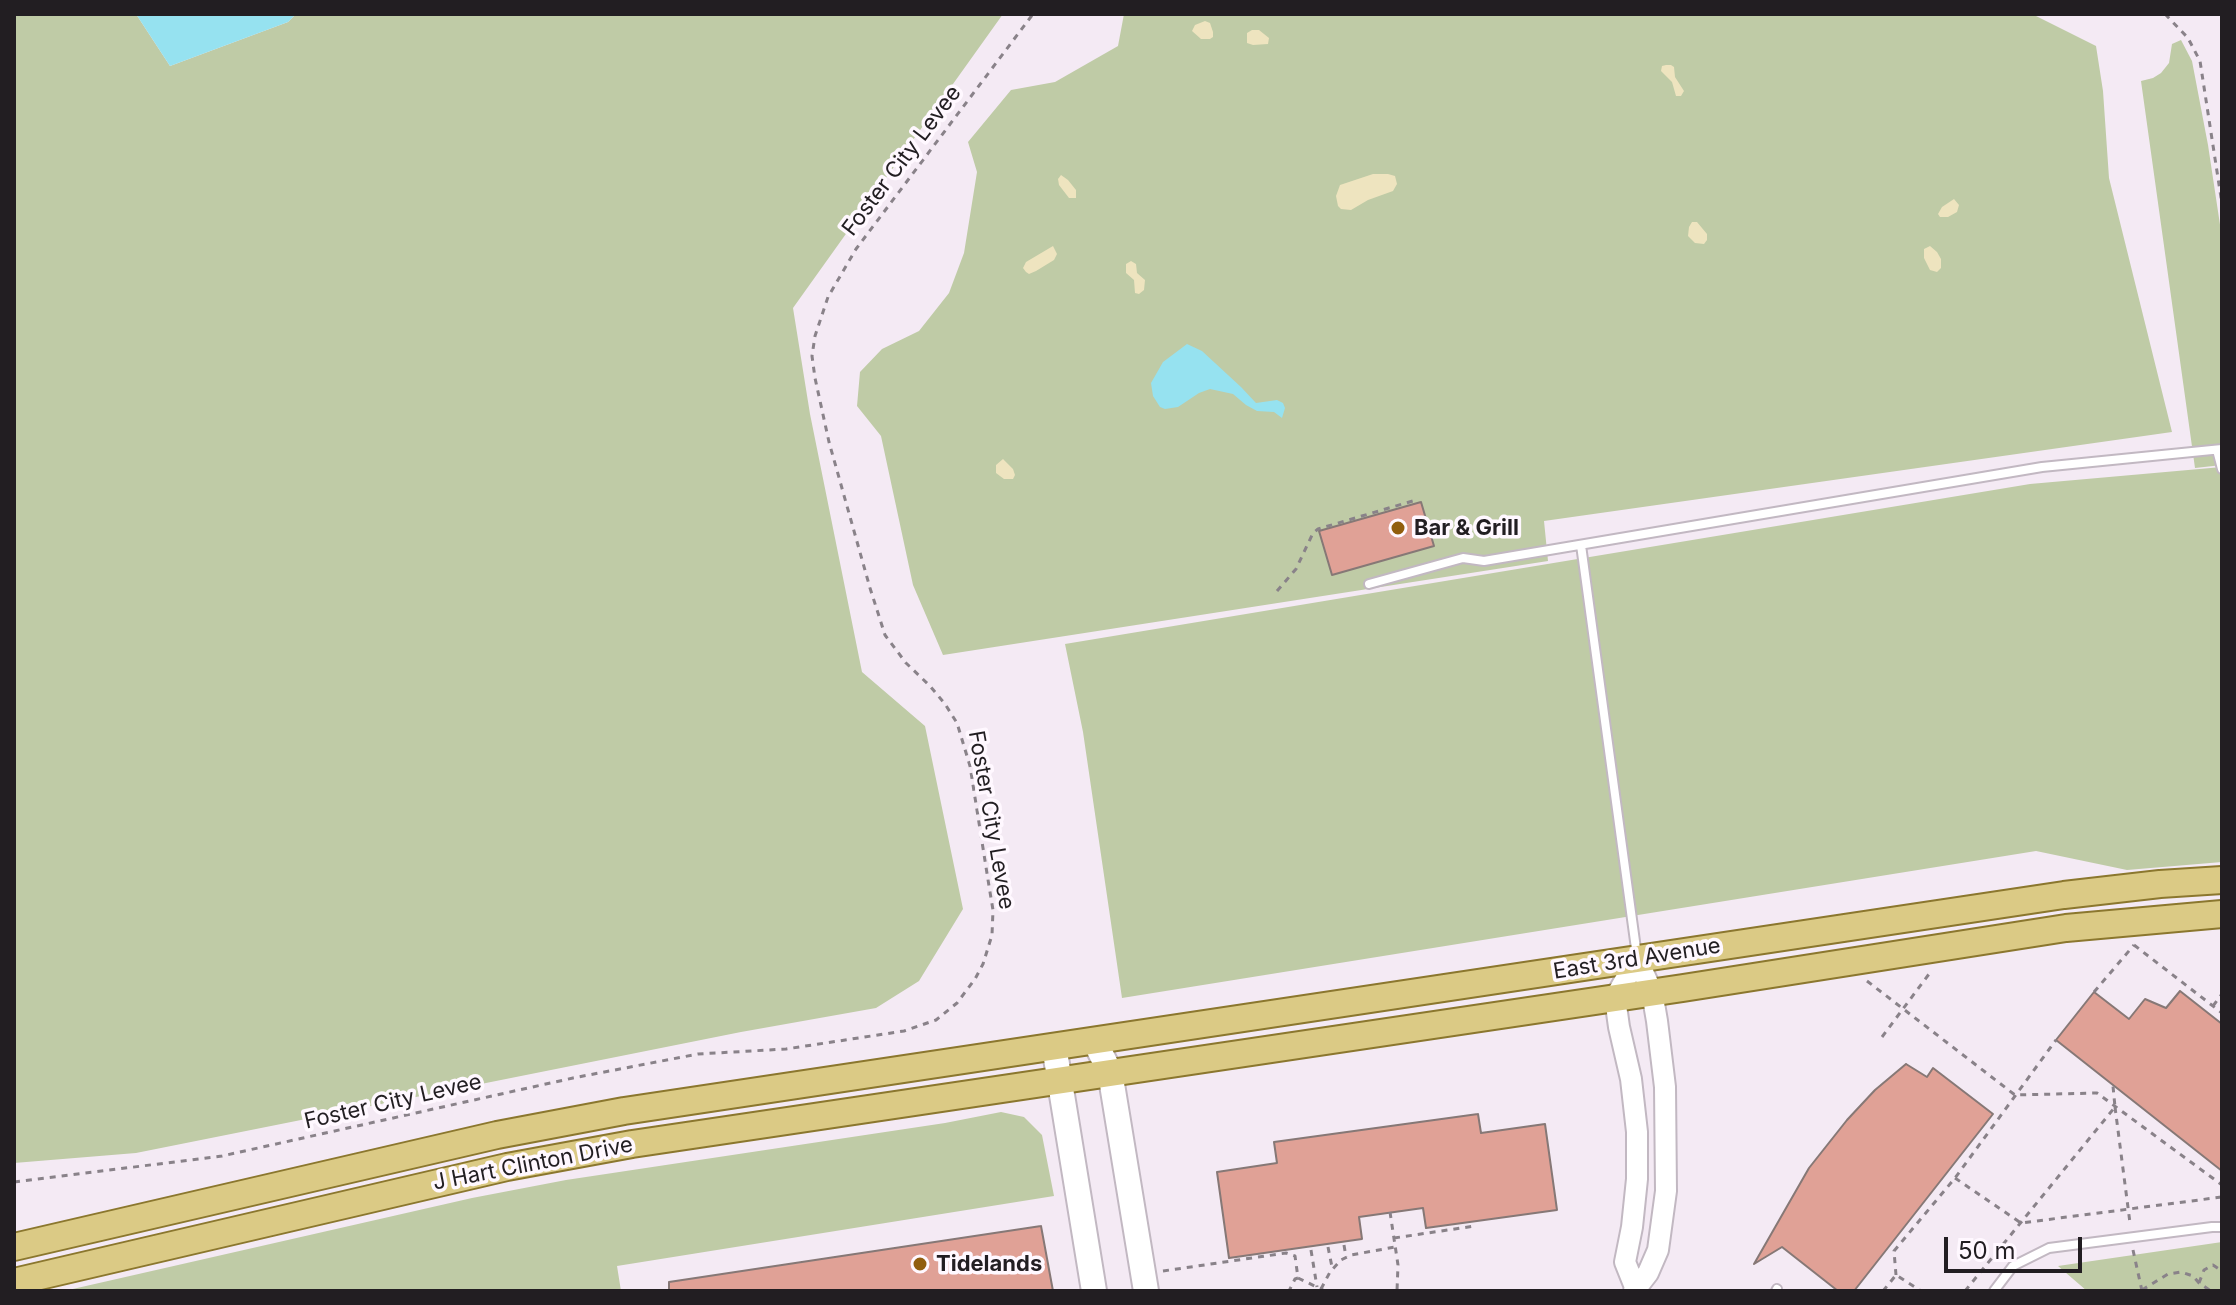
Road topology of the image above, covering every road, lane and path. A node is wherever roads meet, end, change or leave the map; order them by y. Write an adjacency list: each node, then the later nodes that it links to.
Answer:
1 (1033, 14): 33 (path, Foster City Levee)
2 (2165, 14): 3 (path)
3 (2222, 204)
4 (2220, 450): 5 (lane); 7 (lane)
5 (2222, 469)
6 (1416, 500): 9 (path)
7 (1581, 545): 8 (lane); 14 (lane)
8 (1369, 584)
9 (1277, 591)
10 (2222, 880): 14 (main road, East 3rd Avenue)
11 (2222, 914): 12 (main road, East 3rd Avenue)
12 (2133, 933): 13 (main road, East 3rd Avenue); 17 (path); 20 (path)
13 (1952, 945): 15 (main road, East 3rd Avenue); 21 (path)
14 (1637, 959): 16 (street); 19 (street); 24 (main road, East 3rd Avenue)
15 (1843, 962): 16 (main road, East 3rd Avenue); 21 (path)
16 (1652, 992): 19 (main road, East 3rd Avenue); 57 (street)
17 (2094, 992)
18 (2222, 994): 20 (path)
19 (1615, 998): 27 (main road, East 3rd Avenue); 57 (street)
20 (2213, 1006): 22 (path)
21 (1902, 1008): 23 (path); 30 (path)
22 (2222, 1013)
23 (1882, 1037)
24 (1094, 1040): 26 (main road, East 3rd Avenue); 27 (main road)
25 (2056, 1040): 30 (path)
26 (1054, 1046): 28 (main road); 43 (main road, J Hart Clinton Drive)
27 (1110, 1072): 28 (main road, East 3rd Avenue); 53 (main road)
28 (1059, 1080): 54 (main road, J Hart Clinton Drive); 58 (main road)
29 (2113, 1086): 31 (path)
30 (2015, 1095): 31 (path); 32 (path)
31 (2115, 1107): 34 (path); 36 (path); 38 (path)
32 (1955, 1178): 38 (path); 51 (path)
33 (14, 1182)
34 (2222, 1185)
35 (2222, 1197): 36 (path)
36 (2129, 1209): 38 (path)
37 (1390, 1212): 41 (path)
38 (2021, 1223): 63 (path)
39 (1475, 1226): 41 (path)
40 (2222, 1227): 64 (lane)
41 (1394, 1238): 45 (path)
42 (1344, 1245): 48 (path)
43 (14, 1247)
44 (1328, 1247): 49 (path)
45 (1395, 1247): 48 (path); 60 (path)
46 (1311, 1250): 56 (path)
47 (2134, 1256): 65 (path)
48 (1346, 1257): 49 (path)
49 (1332, 1269): 56 (path)
50 (2222, 1271): 55 (path)
51 (1896, 1275): 61 (path); 62 (path)
52 (1298, 1278): 53 (path); 56 (path); 59 (path)
53 (1153, 1281)
54 (14, 1282)
55 (2199, 1283): 65 (path); 66 (path)
56 (1321, 1289)
57 (1635, 1289)
58 (1094, 1291)
59 (1289, 1291)
60 (1397, 1291)
61 (1883, 1291)
62 (1921, 1291)
63 (1965, 1291)
64 (1994, 1291)
65 (2142, 1291)
66 (2211, 1291)

